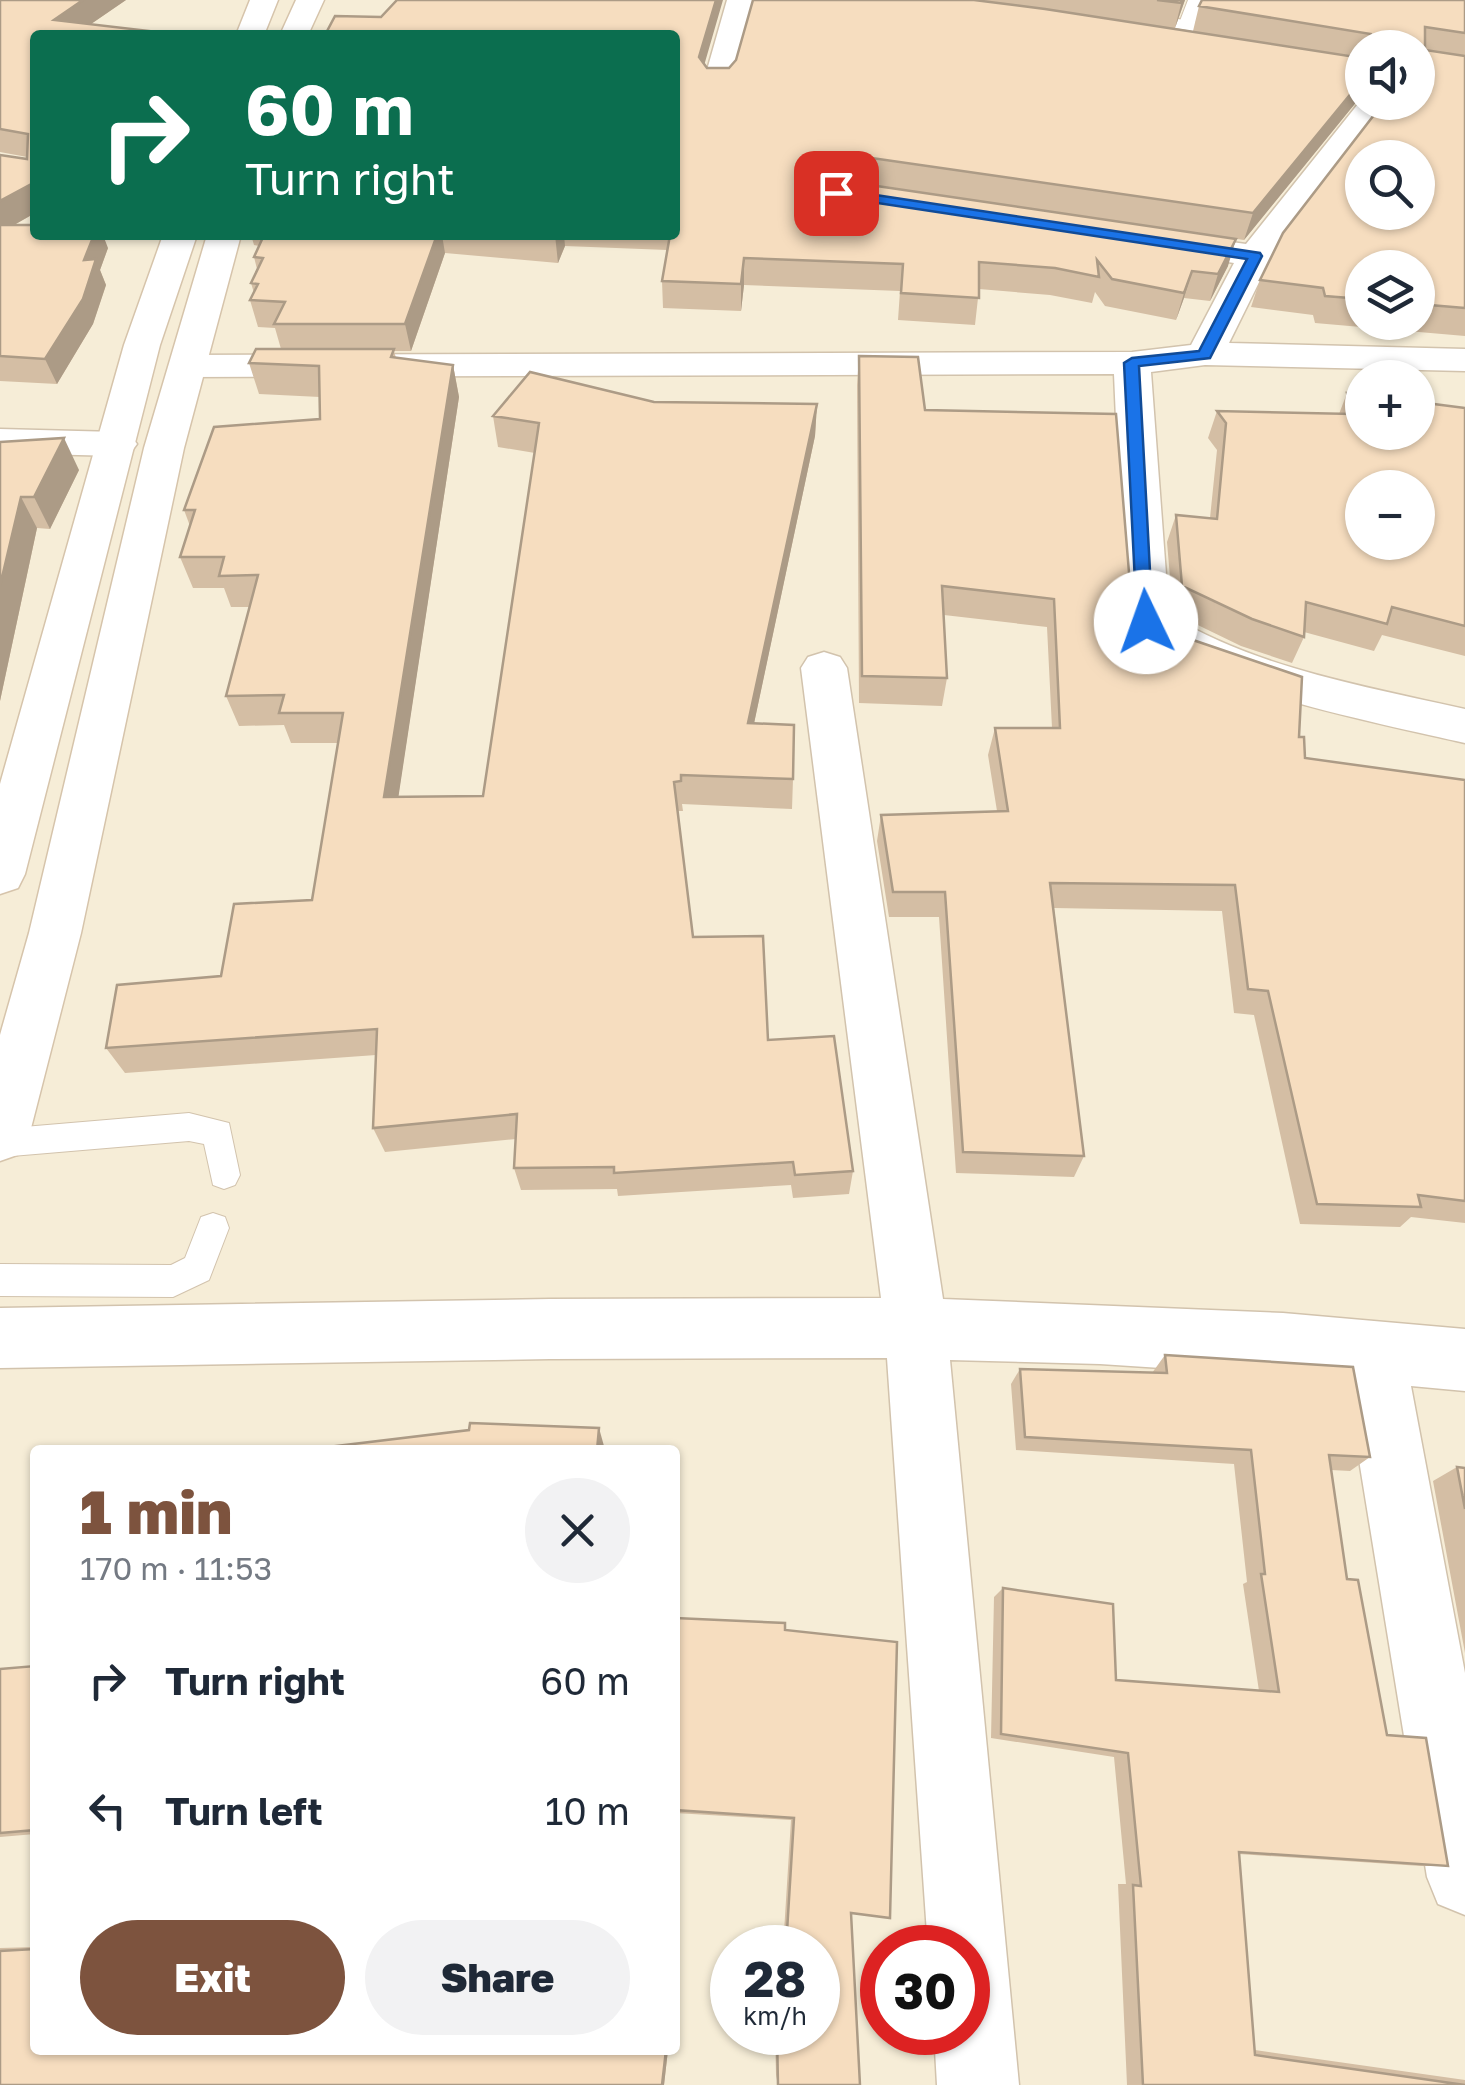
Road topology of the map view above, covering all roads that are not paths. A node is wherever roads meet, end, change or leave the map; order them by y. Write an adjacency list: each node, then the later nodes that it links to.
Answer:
1 (264, 0): 6 (street)
2 (310, 0): 7 (street)
3 (741, 0): 10 (street)
4 (990, 7): 5 (street); 9 (street)
5 (1192, 13): 8 (street)
6 (252, 30)
7 (296, 30)
8 (1345, 51)
9 (1345, 69)
10 (718, 84)
11 (1362, 120): 15 (street)
12 (1122, 236): 15 (street)
13 (178, 240): 21 (street)
14 (223, 240): 19 (street)
15 (1255, 256): 16 (street)
16 (1205, 354): 17 (street); 18 (street)
17 (1465, 360)
18 (1132, 363): 19 (street); 23 (street)
19 (188, 366): 25 (street)
20 (0, 441): 21 (street)
21 (117, 444): 24 (street)
22 (824, 668): 29 (street)
23 (1465, 726)
24 (0, 874)
25 (0, 1139): 26 (lane)
26 (224, 1175)
27 (213, 1228): 28 (lane)
28 (0, 1280)
29 (916, 1326): 30 (street); 31 (street); 34 (street)
30 (0, 1338)
31 (1373, 1350): 32 (street); 33 (street)
32 (1465, 1360)
33 (1465, 1876)
34 (965, 1925)
35 (976, 2055): 36 (street)
36 (978, 2085)

